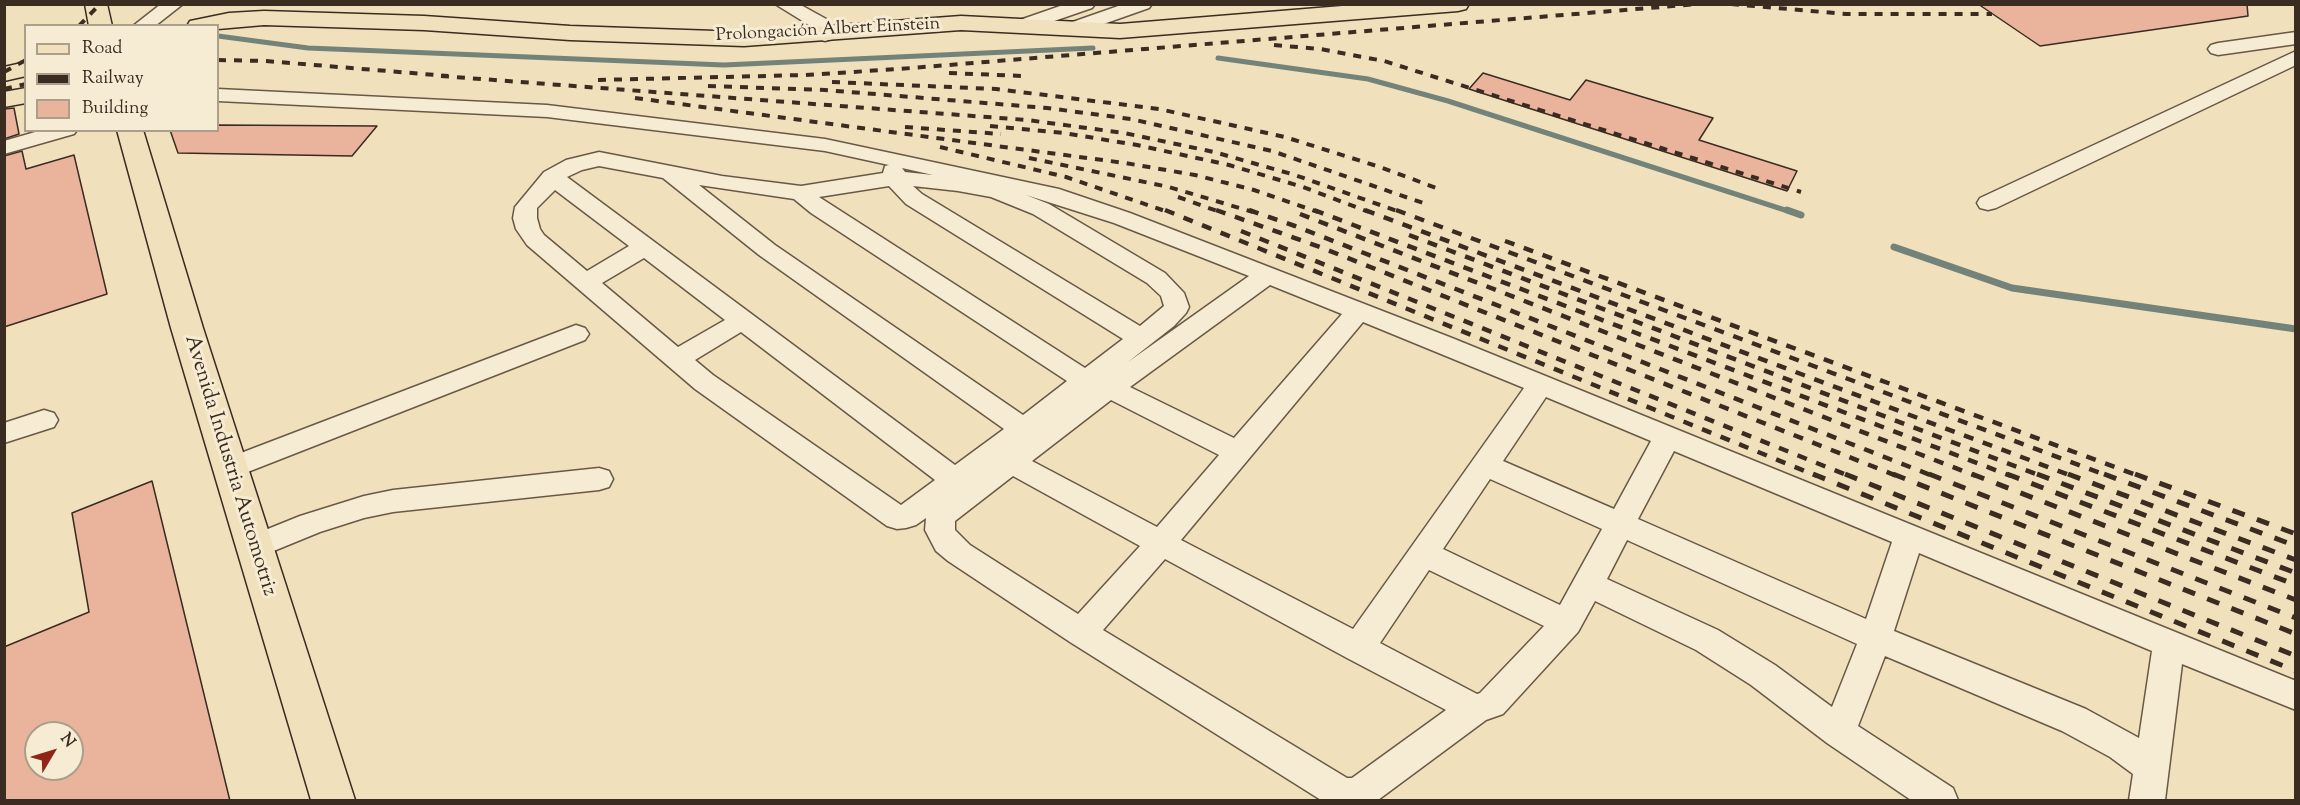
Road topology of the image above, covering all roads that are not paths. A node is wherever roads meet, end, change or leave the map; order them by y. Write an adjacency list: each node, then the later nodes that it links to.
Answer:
1 (96, 4): 8 (main road)
2 (174, 4): 9 (street)
3 (1086, 4): 11 (street)
4 (1143, 4): 12 (street)
5 (1458, 4): 7 (main road, Prolongación Albert Einstein)
6 (790, 5): 13 (street)
7 (1399, 7): 12 (main road, Prolongación Albert Einstein)
8 (101, 24)
9 (145, 24)
10 (208, 24): 13 (main road, Prolongación Albert Einstein)
11 (1021, 26): 12 (main road, Prolongación Albert Einstein); 13 (main road, Prolongación Albert Einstein)
12 (1071, 29)
13 (825, 35)
14 (2295, 38): 15 (street)
15 (2218, 49)
16 (2295, 57): 29 (street)
17 (24, 69): 18 (main road)
18 (4, 74)
19 (24, 95): 21 (main road)
20 (219, 95): 25 (street)
21 (4, 100)
22 (60, 132): 24 (street)
23 (131, 132): 47 (main road, Avenida Industria Automotriz)
24 (4, 148)
25 (892, 168): 28 (street); 31 (street); 36 (street); 36 (street)
26 (669, 173): 27 (street); 28 (street); 41 (street)
27 (552, 177): 30 (street); 32 (street)
28 (801, 193): 38 (street)
29 (1988, 203)
30 (644, 247): 32 (street); 34 (street)
31 (1267, 275): 33 (street); 38 (street)
32 (587, 282): 37 (street)
33 (1359, 311): 39 (street); 44 (street)
34 (742, 320): 37 (street); 49 (street)
35 (576, 334): 47 (street)
36 (1141, 338): 38 (street)
37 (677, 359): 49 (street)
38 (1098, 384): 41 (street); 44 (street); 45 (street)
39 (1541, 384): 43 (street); 46 (street)
40 (44, 420): 42 (street)
41 (1023, 429): 49 (street)
42 (4, 433)
43 (1668, 436): 50 (street); 51 (street)
44 (1238, 452): 52 (street)
45 (1011, 462): 52 (street); 57 (street)
46 (1486, 465): 50 (street); 54 (street)
47 (230, 468): 53 (main road, Avenida Industria Automotriz)
48 (599, 479): 53 (street)
49 (954, 479)
50 (1622, 524): 55 (street); 58 (street)
51 (1909, 536): 58 (street); 59 (street)
52 (1161, 543): 57 (street); 60 (street)
53 (254, 547): 65 (main road, Avenida Industria Automotriz)
54 (1425, 554): 56 (street); 60 (street)
55 (1588, 584): 56 (street); 63 (street)
56 (1567, 623): 62 (street)
57 (1080, 633): 62 (street)
58 (1876, 638): 63 (street); 64 (street)
59 (2169, 643): 61 (street); 64 (street)
60 (1358, 648): 62 (street)
61 (2295, 696)
62 (1475, 709)
63 (1839, 732): 66 (street)
64 (2152, 767): 67 (street)
65 (333, 801)
66 (1940, 801)
67 (2147, 801)

